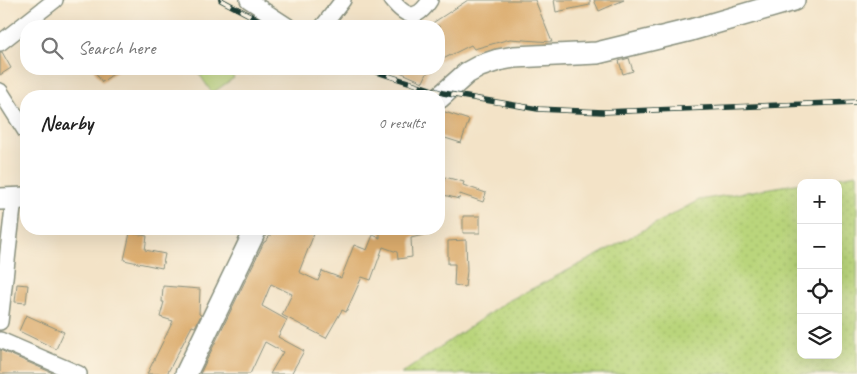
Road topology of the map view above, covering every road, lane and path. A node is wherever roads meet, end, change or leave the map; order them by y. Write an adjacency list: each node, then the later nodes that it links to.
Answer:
1 (56, 0): 7 (street)
2 (248, 0): 8 (street)
3 (344, 0): 9 (street)
4 (392, 0): 5 (street)
5 (430, 0)
6 (794, 0): 13 (street)
7 (30, 20)
8 (279, 20)
9 (328, 20)
10 (20, 28): 11 (street)
11 (0, 43)
12 (0, 91): 14 (street)
13 (445, 93)
14 (20, 123)
15 (13, 199): 17 (street)
16 (253, 235): 20 (street)
17 (0, 322)
18 (0, 340): 19 (street)
19 (79, 374)
20 (186, 374)

